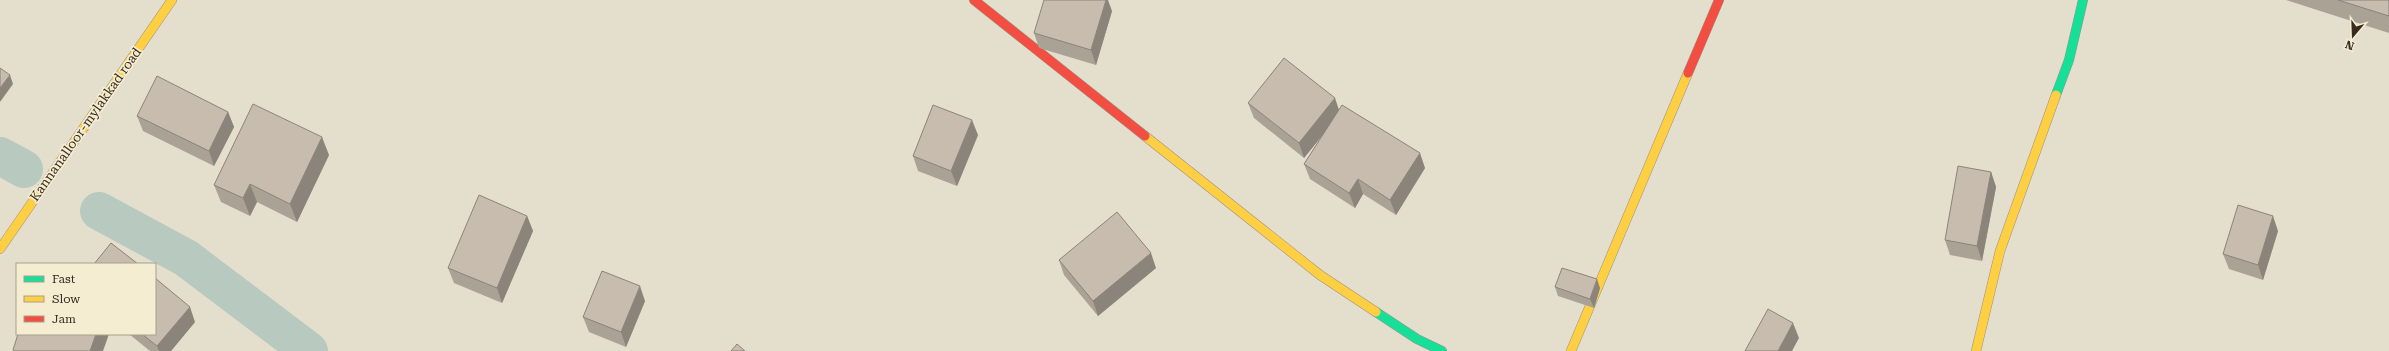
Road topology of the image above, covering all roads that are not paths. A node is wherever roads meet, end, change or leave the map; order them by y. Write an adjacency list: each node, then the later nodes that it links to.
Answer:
1 (172, 0): 5 (street, Kannanalloor-mylakkad road)
2 (974, 0): 6 (street)
3 (1719, 0): 7 (street)
4 (2083, 0): 8 (street)
5 (0, 249)
6 (1442, 351)
7 (1571, 351)
8 (1976, 351)

